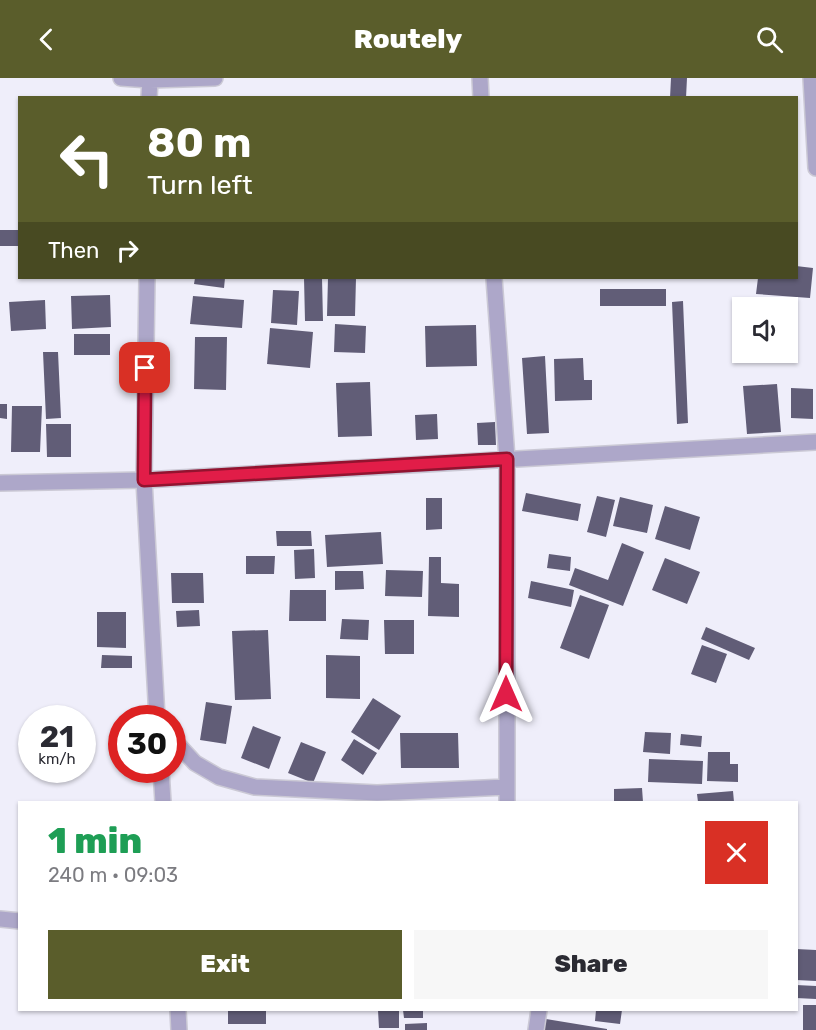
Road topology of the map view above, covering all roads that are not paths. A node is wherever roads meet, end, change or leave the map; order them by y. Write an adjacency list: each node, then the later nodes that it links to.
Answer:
1 (121, 78): 5 (street)
2 (210, 78): 5 (street)
3 (480, 78): 7 (street)
4 (811, 78): 8 (street)
5 (150, 80): 6 (street)
6 (149, 96)
7 (481, 96)
8 (816, 168)
9 (147, 279): 13 (street)
10 (494, 279): 12 (street)
11 (816, 442): 12 (street)
12 (507, 459): 13 (street); 18 (street)
13 (144, 480): 14 (street); 15 (street)
14 (0, 483)
15 (156, 705)
16 (186, 754): 18 (street)
17 (161, 783): 19 (street)
18 (506, 795)
19 (163, 801)
20 (0, 919): 21 (street)
21 (18, 921)
22 (178, 1011): 24 (street)
23 (539, 1011): 25 (street)
24 (179, 1030)
25 (536, 1030)

